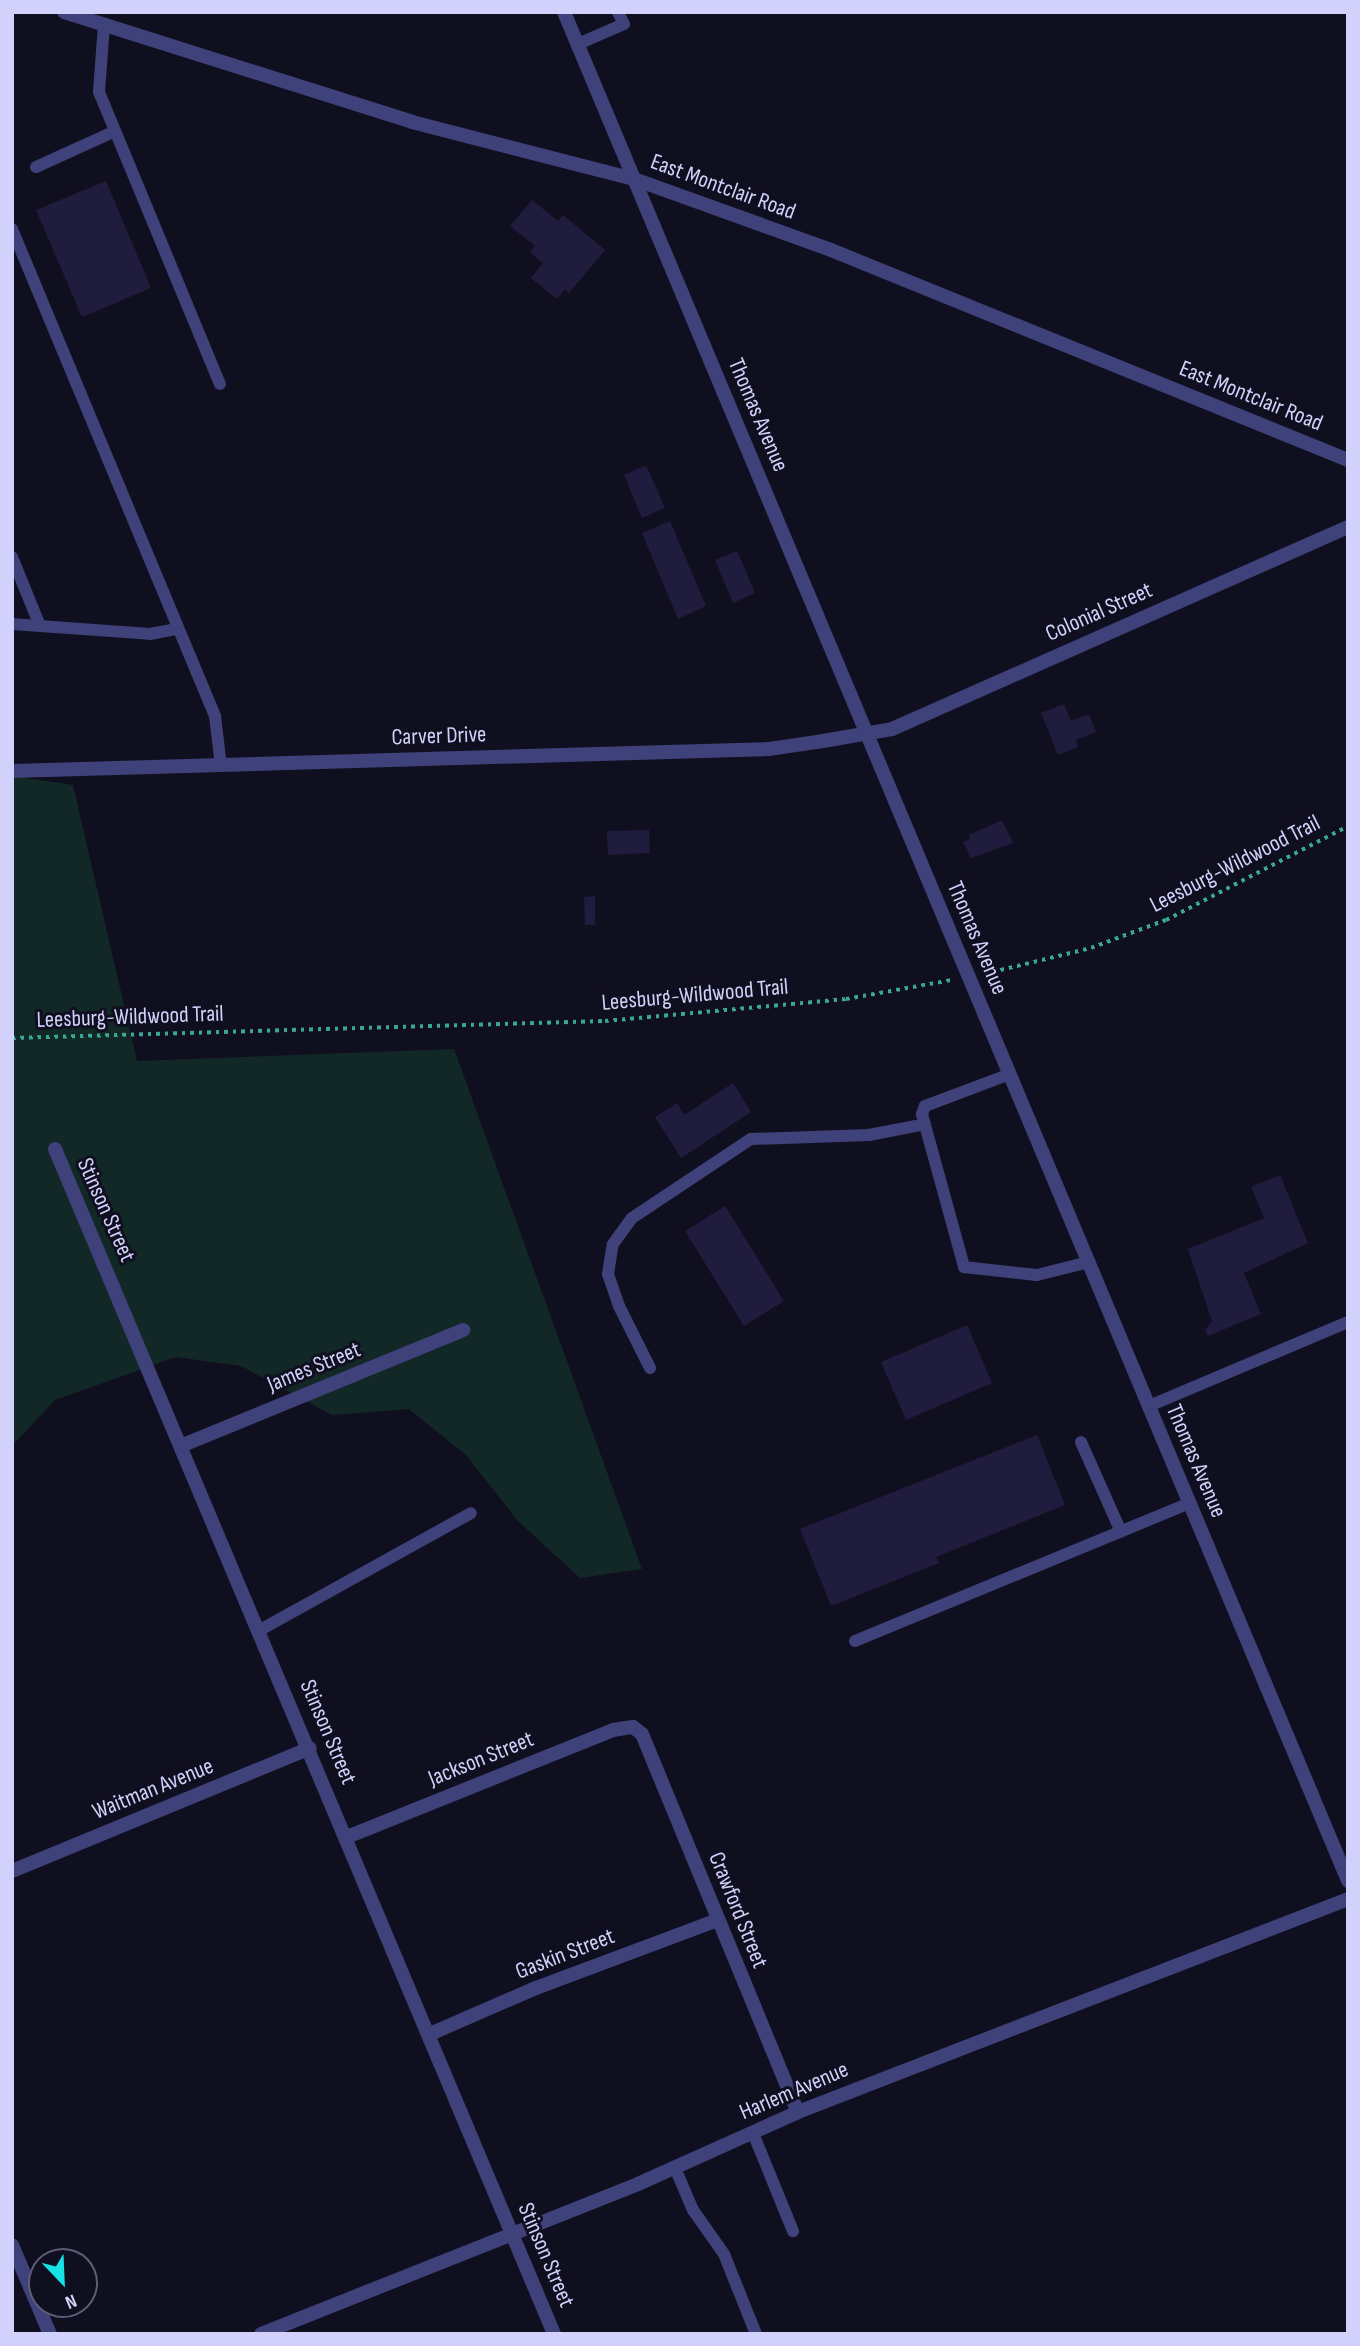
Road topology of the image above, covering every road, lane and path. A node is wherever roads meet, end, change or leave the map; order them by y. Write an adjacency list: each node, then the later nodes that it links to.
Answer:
1 (64, 12): 4 (street, East Montclair Road)
2 (565, 12): 5 (street, Thomas Avenue)
3 (618, 12): 5 (lane)
4 (104, 25): 6 (lane); 8 (street, East Montclair Road)
5 (578, 44): 8 (street, Thomas Avenue)
6 (113, 132): 7 (lane); 10 (lane)
7 (36, 167)
8 (634, 178): 11 (street, East Montclair Road); 17 (street, Thomas Avenue)
9 (12, 229): 16 (lane)
10 (220, 384)
11 (1348, 460)
12 (1348, 527): 17 (street, Colonial Street)
13 (12, 556): 15 (lane)
14 (12, 624): 15 (lane)
15 (40, 626): 16 (lane)
16 (176, 629): 18 (lane)
17 (867, 733): 18 (street, Carver Drive); 21 (street, Thomas Avenue)
18 (222, 766): 19 (street, Carver Drive)
19 (12, 771)
20 (1348, 826): 21 (path, Leesburg-Wildwood Trail)
21 (968, 977): 22 (path, Leesburg-Wildwood Trail); 23 (street, Thomas Avenue)
22 (12, 1038)
23 (1010, 1074): 24 (lane); 26 (street, Thomas Avenue)
24 (925, 1124): 26 (lane); 29 (lane)
25 (55, 1149): 32 (street, Stinson Street)
26 (1089, 1262): 30 (street, Thomas Avenue)
27 (1348, 1322): 30 (lane)
28 (463, 1330): 32 (street, James Street)
29 (650, 1367)
30 (1149, 1406): 33 (street, Thomas Avenue)
31 (1081, 1442): 35 (lane)
32 (183, 1445): 36 (street, Stinson Street)
33 (1189, 1503): 35 (lane); 42 (street, Thomas Avenue)
34 (471, 1513): 36 (lane)
35 (1121, 1532): 37 (lane)
36 (260, 1630): 39 (street, Stinson Street)
37 (855, 1641)
38 (633, 1727): 40 (street, Jackson Street); 44 (street, Crawford Street)
39 (310, 1748): 40 (street, Stinson Street); 41 (street, Waitman Avenue)
40 (347, 1836): 45 (street, Stinson Street)
41 (12, 1871)
42 (1348, 1881)
43 (1348, 1899): 46 (street, Harlem Avenue)
44 (718, 1920): 45 (street, Gaskin Street); 46 (street, Crawford Street)
45 (430, 2034): 50 (street, Stinson Street)
46 (798, 2112): 47 (street, Harlem Avenue)
47 (753, 2133): 48 (street, Harlem Avenue); 49 (lane)
48 (675, 2168): 50 (street, Harlem Avenue); 55 (lane)
49 (793, 2231)
50 (512, 2236): 53 (street, Harlem Avenue); 54 (street, Stinson Street)
51 (12, 2245): 52 (street)
52 (51, 2334)
53 (261, 2334)
54 (554, 2334)
55 (756, 2334)

